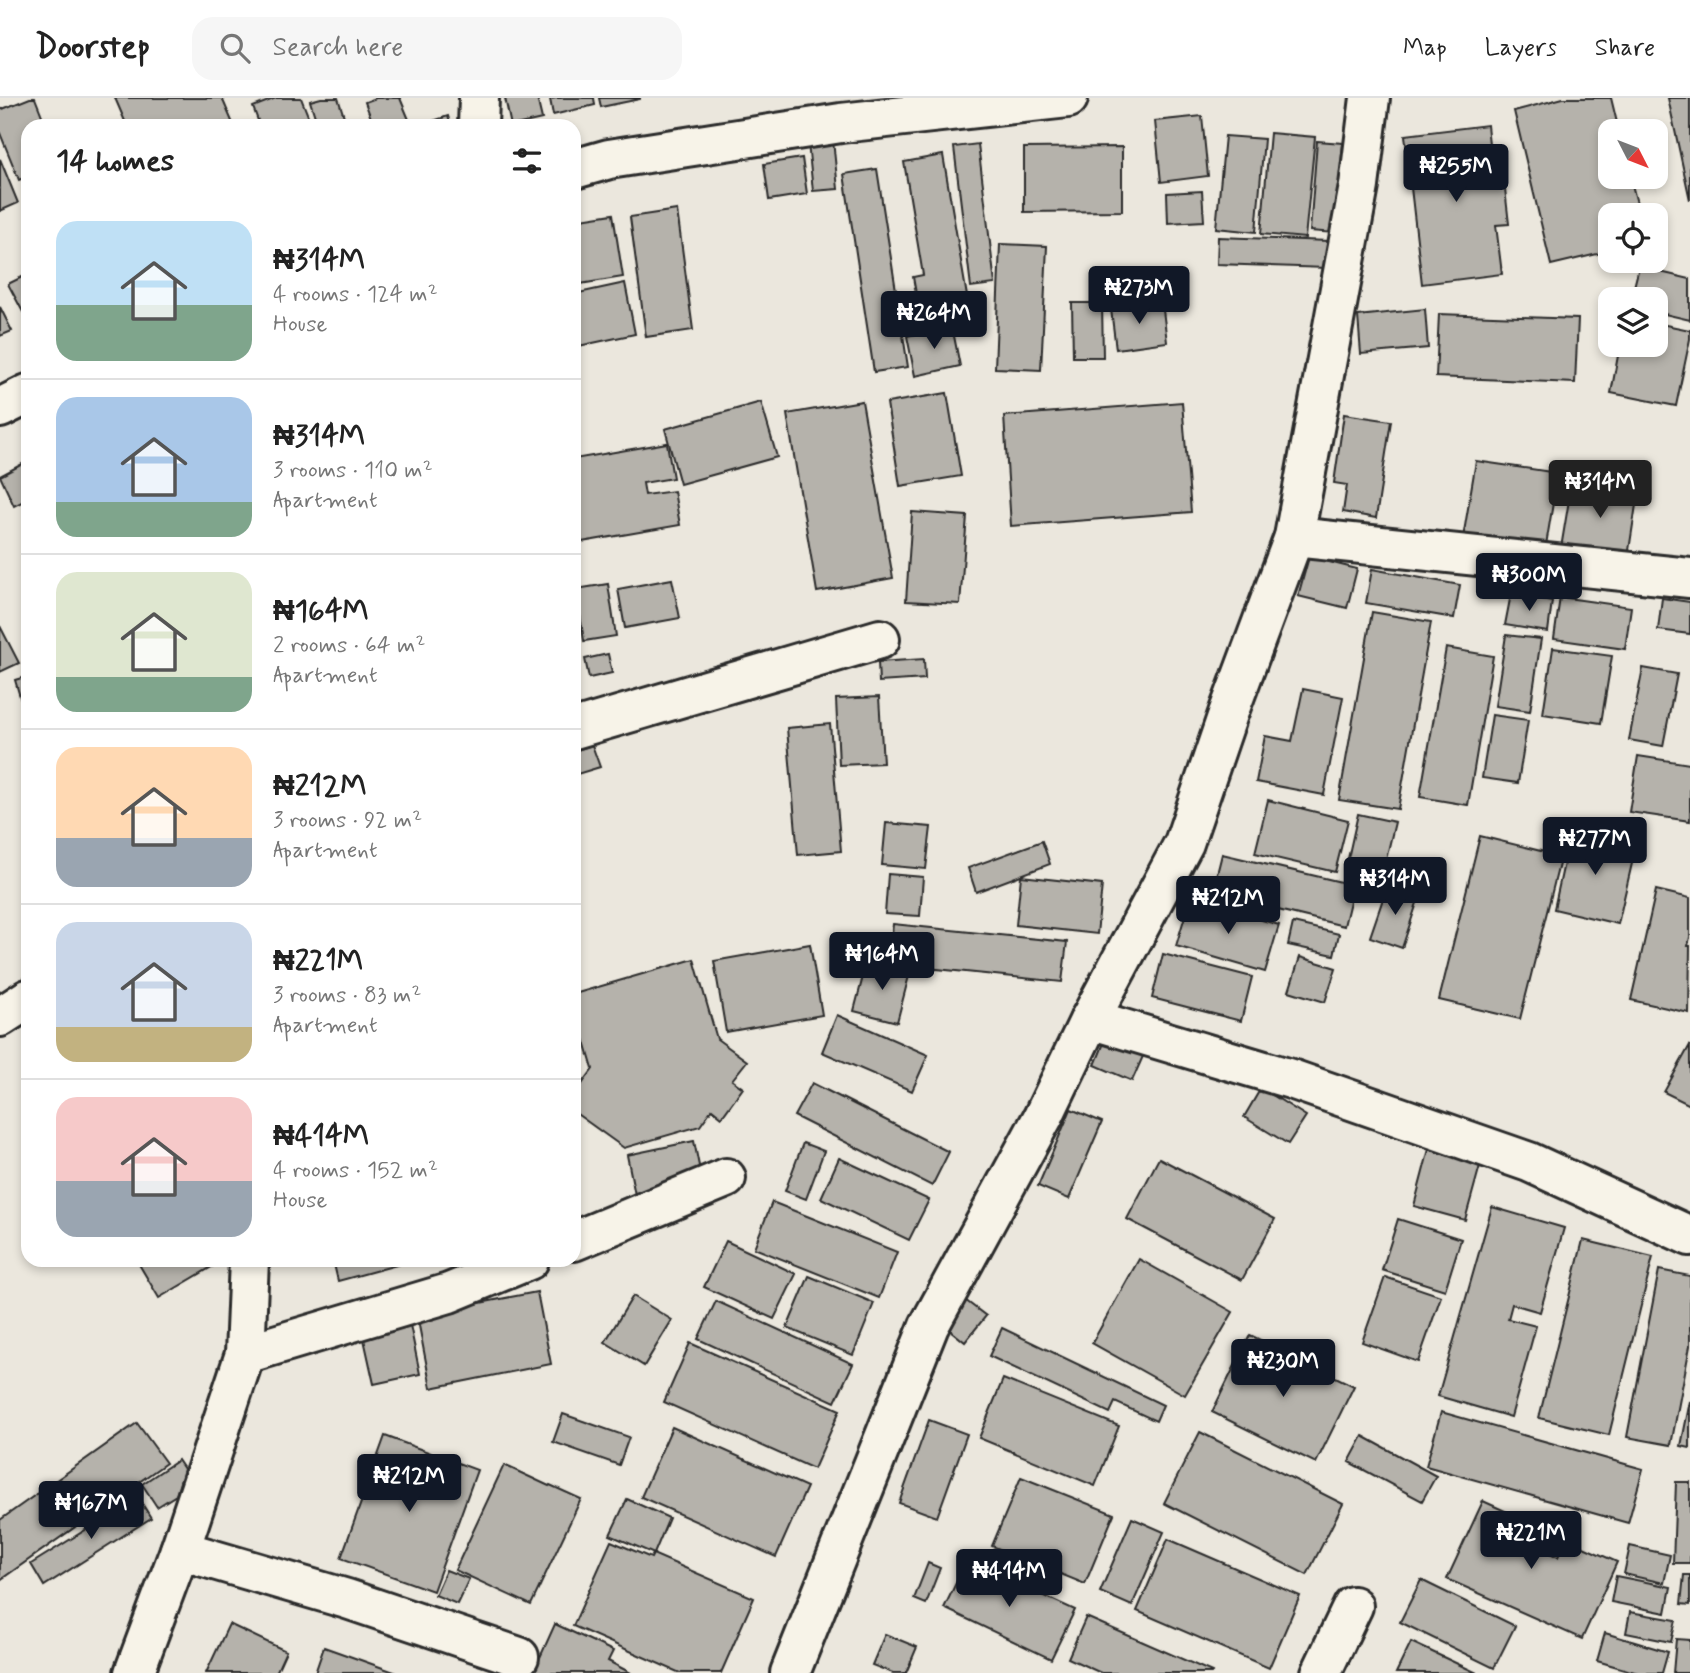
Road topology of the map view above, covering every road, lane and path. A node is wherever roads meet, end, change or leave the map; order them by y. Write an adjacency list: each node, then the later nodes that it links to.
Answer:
1 (479, 98): 5 (street)
2 (1068, 98): 4 (street)
3 (1370, 98): 9 (street)
4 (841, 110): 6 (street)
5 (478, 119)
6 (581, 167)
7 (21, 398): 8 (street)
8 (0, 408)
9 (1294, 537): 10 (street); 15 (street)
10 (1690, 578)
11 (880, 639): 12 (street)
12 (581, 727)
13 (21, 1004): 14 (street)
14 (0, 1017)
15 (1090, 1019): 17 (street); 25 (street)
16 (726, 1178): 18 (street)
17 (1690, 1236)
18 (581, 1238)
19 (249, 1267): 21 (street)
20 (511, 1267): 21 (street)
21 (245, 1354): 22 (street)
22 (180, 1550): 24 (street); 26 (street)
23 (1353, 1606): 27 (street)
24 (519, 1657)
25 (799, 1670)
26 (134, 1673)
27 (1321, 1673)

